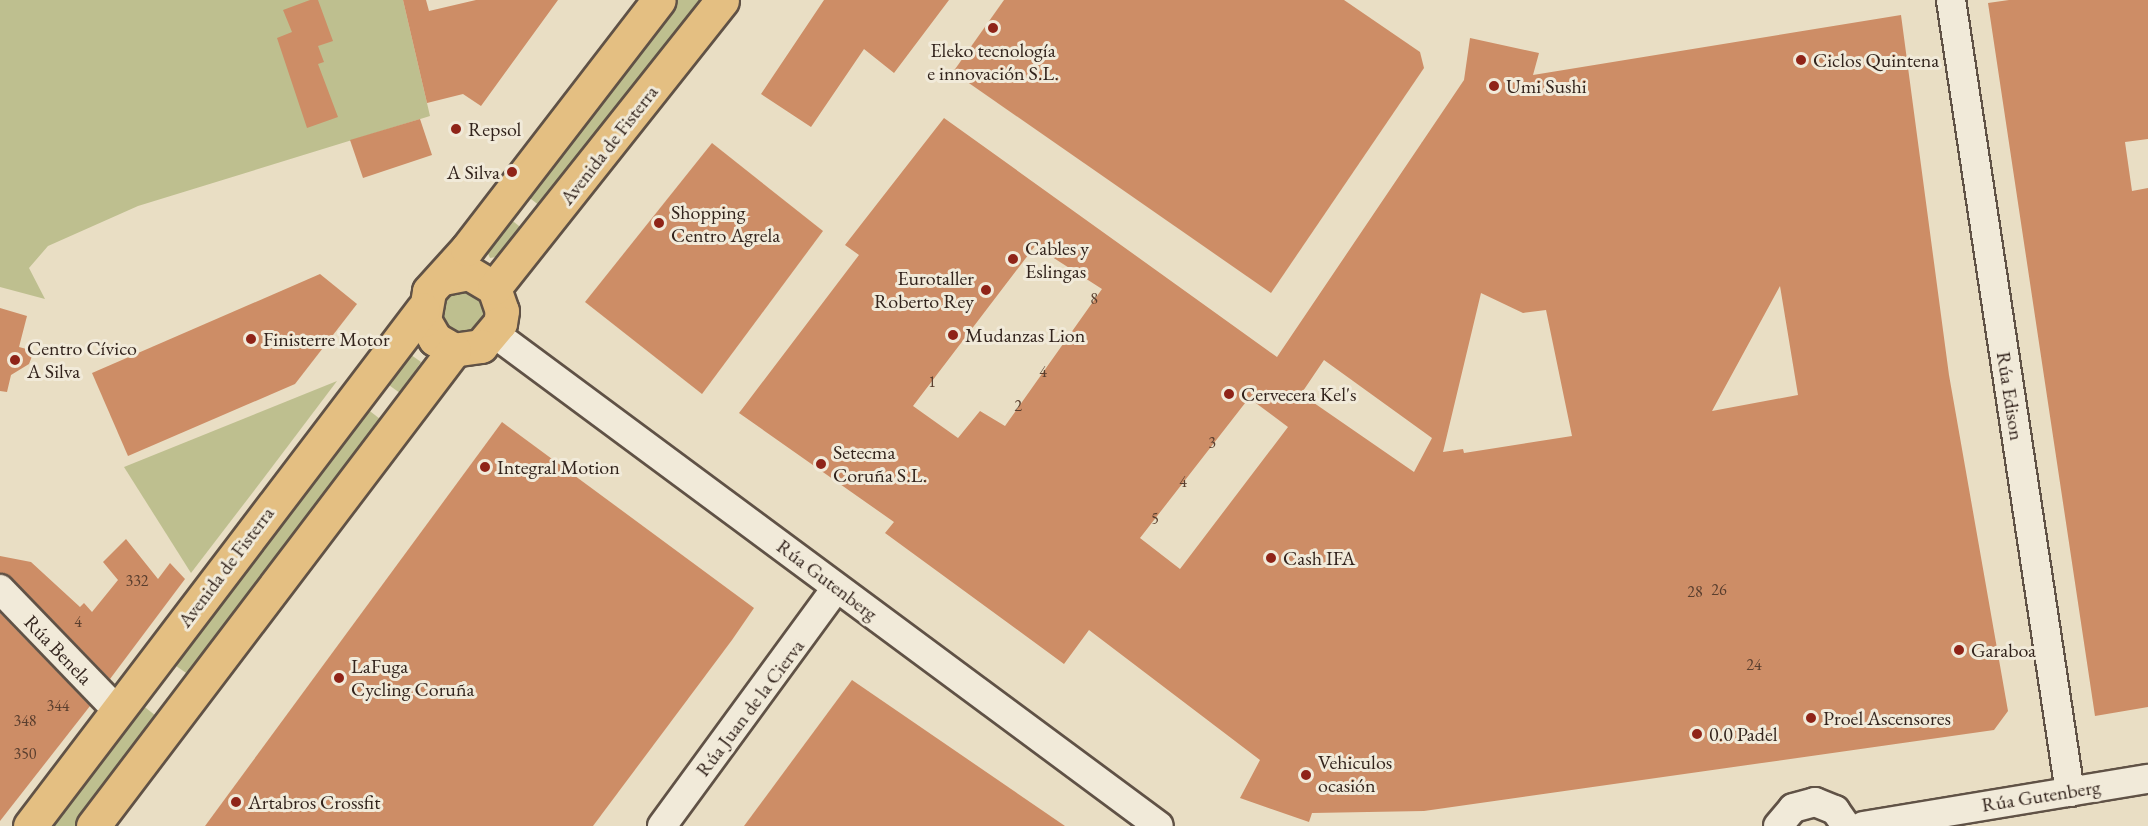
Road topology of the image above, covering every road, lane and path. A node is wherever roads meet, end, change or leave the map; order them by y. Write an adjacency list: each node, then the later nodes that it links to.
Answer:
1 (659, 0): 4 (main road, Avenida de Fisterra)
2 (722, 0): 5 (main road, Avenida de Fisterra)
3 (1950, 0): 13 (street, Rúa Edison)
4 (443, 278): 5 (main road); 6 (main road, Avenida de Fisterra)
5 (494, 288): 7 (main road)
6 (423, 309): 8 (main road); 11 (main road, Avenida de Fisterra)
7 (495, 334): 8 (main road); 9 (street, Rúa Gutenberg)
8 (454, 350): 15 (main road)
9 (836, 588): 16 (street, Rúa Juan de la Cierva); 17 (street, Rúa Gutenberg)
10 (0, 589): 11 (street, Rúa Benela)
11 (117, 710): 14 (main road, Avenida de Fisterra)
12 (2148, 779): 13 (street, Rúa Gutenberg)
13 (2070, 792): 20 (street, Rúa Gutenberg)
14 (30, 826)
15 (93, 826)
16 (662, 826)
17 (1159, 826)
18 (1778, 826): 19 (street)
19 (1846, 826)
20 (1863, 826)

